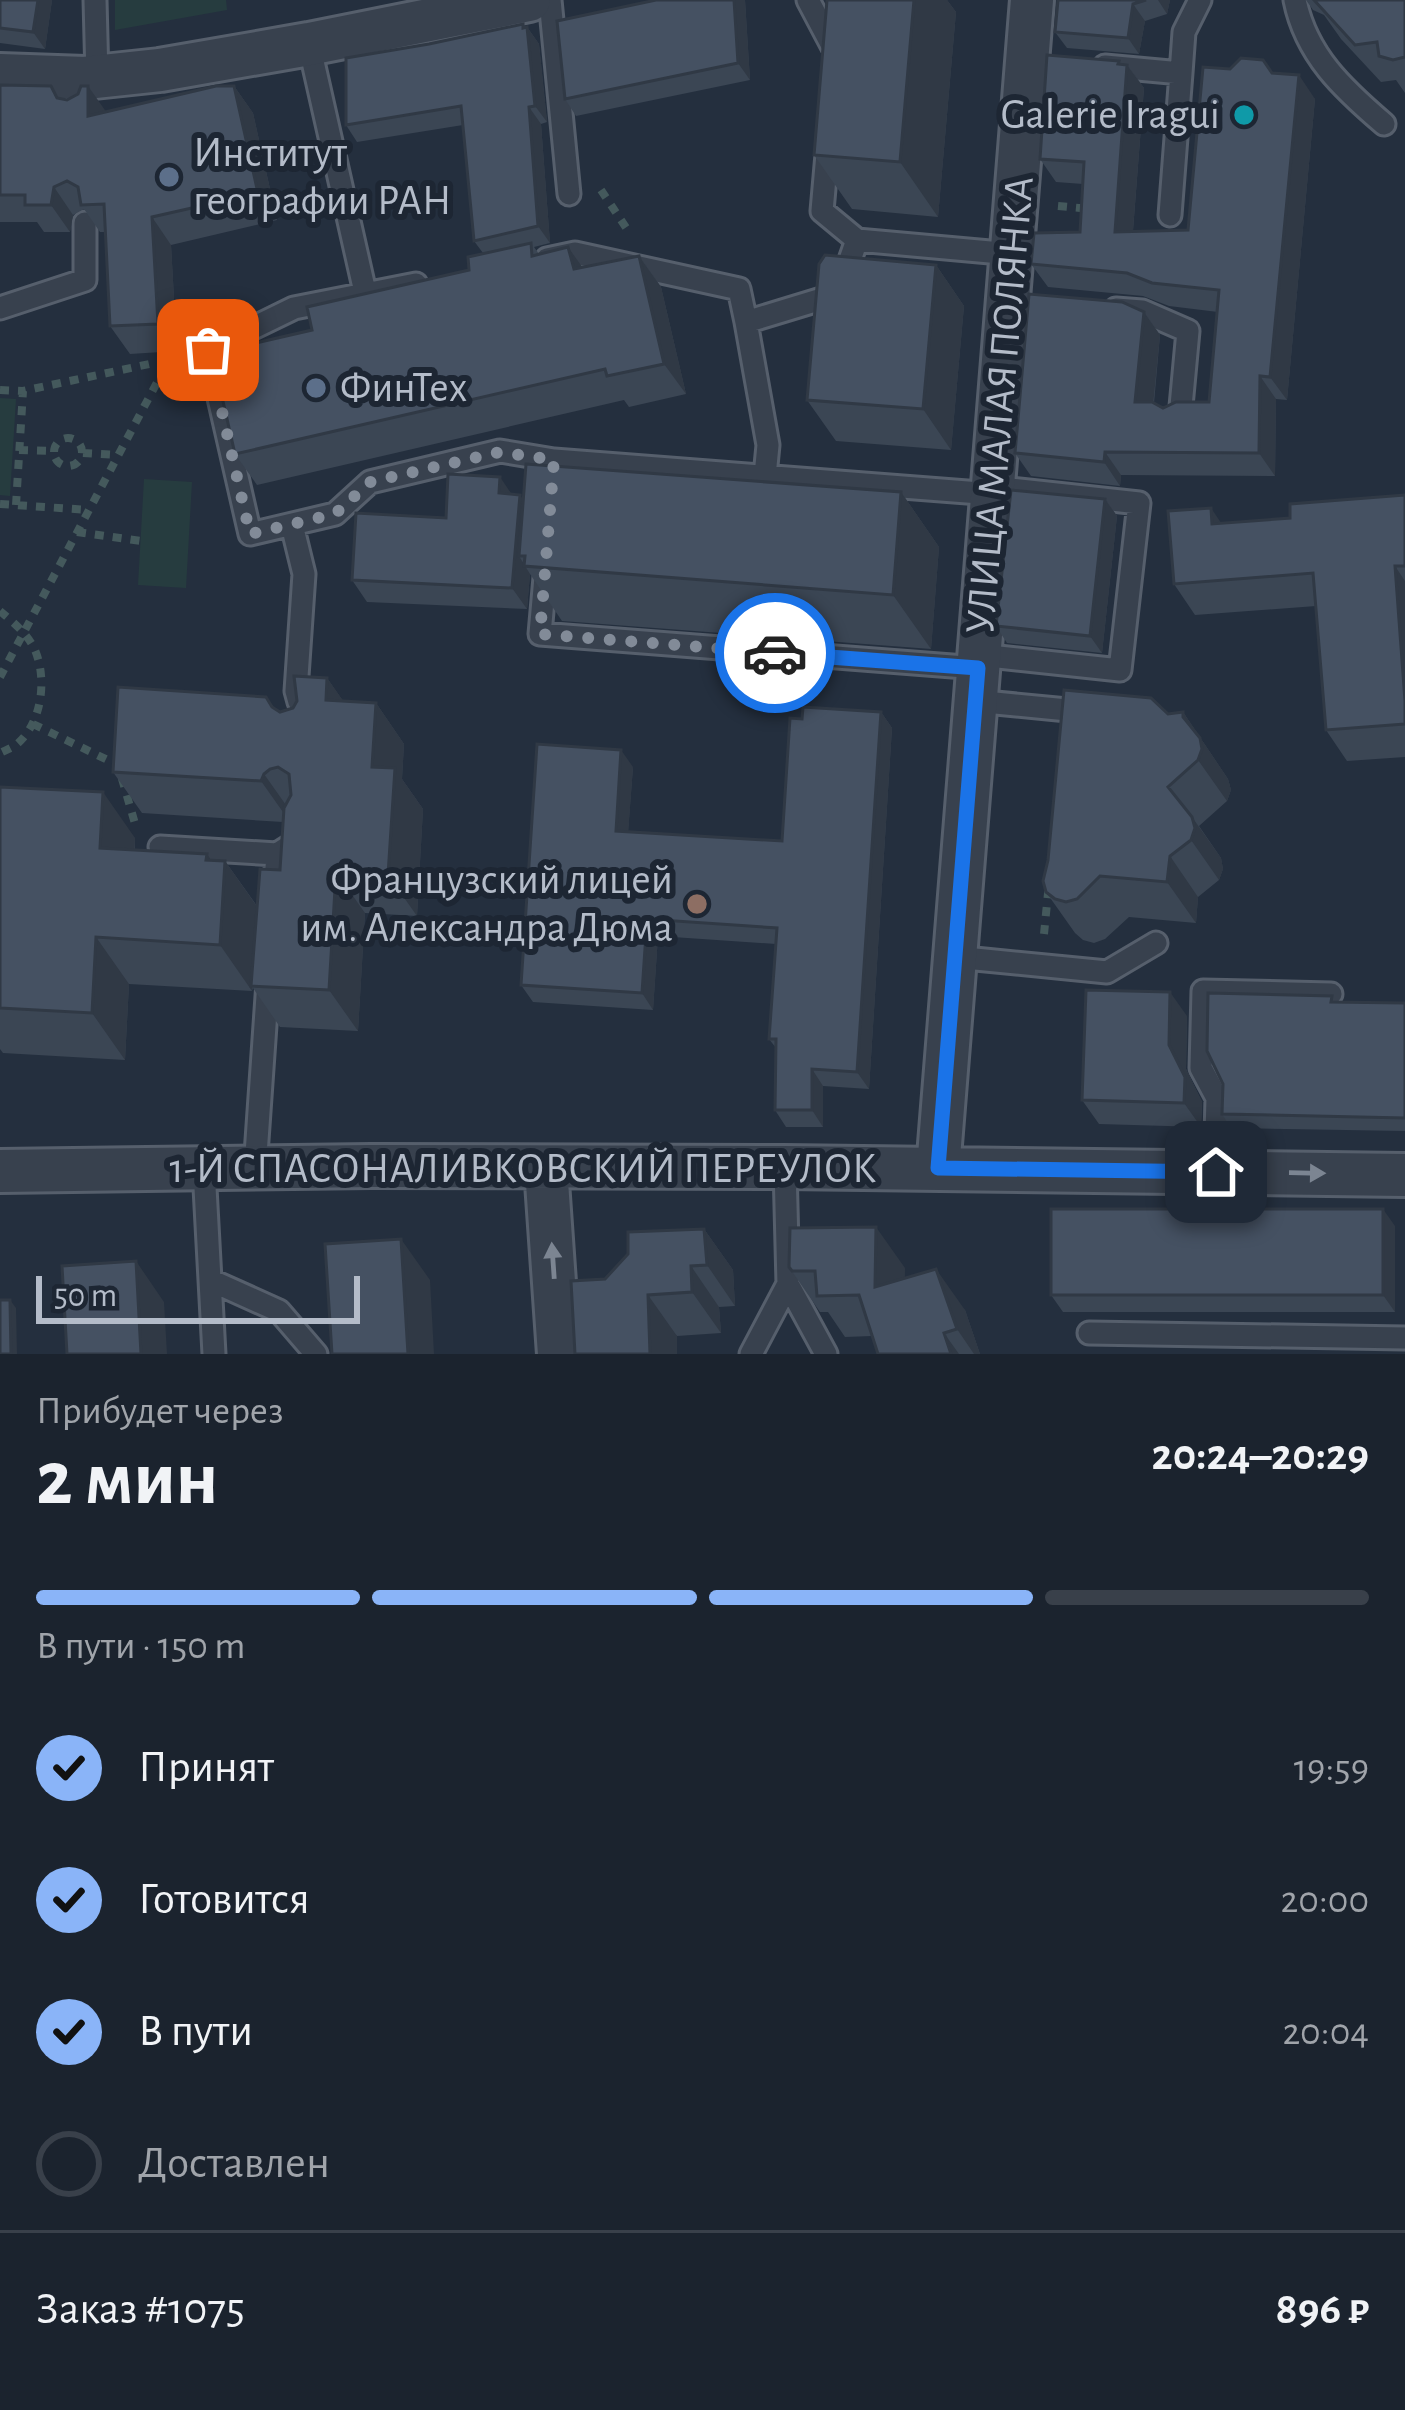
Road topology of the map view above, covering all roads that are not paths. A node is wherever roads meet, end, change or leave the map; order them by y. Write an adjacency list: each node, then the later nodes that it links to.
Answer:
1 (95, 0): 13 (lane)
2 (550, 0): 16 (lane)
3 (808, 0): 12 (lane)
4 (1032, 0): 20 (street, УЛИЦА МАЛАЯ ПОЛЯНКА)
5 (1200, 0): 10 (lane)
6 (1295, 0): 15 (lane)
7 (513, 2): 8 (street)
8 (309, 44): 13 (street); 23 (lane)
9 (1089, 65): 10 (lane)
10 (1181, 73): 17 (lane)
11 (0, 75): 13 (street)
12 (834, 76)
13 (89, 83)
14 (830, 121): 19 (lane)
15 (1384, 124)
16 (569, 194)
17 (1170, 215)
18 (85, 223): 25 (lane)
19 (857, 241): 20 (lane); 26 (lane)
20 (1012, 254): 29 (street, УЛИЦА МАЛАЯ ПОЛЯНКА)
21 (535, 262): 26 (lane)
22 (431, 282): 23 (lane)
23 (365, 292): 30 (lane)
24 (1085, 306): 27 (lane)
25 (0, 308)
26 (746, 322): 28 (lane)
27 (1180, 417)
28 (766, 476): 29 (lane); 30 (lane)
29 (993, 490): 32 (street, УЛИЦА МАЛАЯ ПОЛЯНКА); 32 (lane)
30 (292, 524): 34 (lane)
31 (547, 547): 32 (lane)
32 (978, 675): 33 (lane); 40 (street, УЛИЦА МАЛАЯ ПОЛЯНКА)
33 (1107, 714)
34 (306, 723)
35 (305, 823): 37 (lane)
36 (160, 847): 37 (lane)
37 (277, 854): 38 (lane)
38 (273, 912)
39 (1156, 943): 40 (lane)
40 (955, 957): 45 (street, УЛИЦА МАЛАЯ ПОЛЯНКА)
41 (270, 958): 47 (lane)
42 (1331, 994): 49 (lane)
43 (785, 1167): 44 (street, 1-Й СПАСОНАЛИВКОВСКИЙ ПЕРЕУЛОК); 45 (street, 1-Й СПАСОНАЛИВКОВСКИЙ ПЕРЕУЛОК); 52 (lane)
44 (546, 1168): 47 (street, 1-Й СПАСОНАЛИВКОВСКИЙ ПЕРЕУЛОК); 57 (street, one-way to 44)
45 (938, 1168): 49 (street, 1-Й СПАСОНАЛИВКОВСКИЙ ПЕРЕУЛОК)
46 (204, 1169): 47 (street, 1-Й СПАСОНАЛИВКОВСКИЙ ПЕРЕУЛОК); 48 (street, 1-Й СПАСОНАЛИВКОВСКИЙ ПЕРЕУЛОК); 51 (lane)
47 (255, 1169)
48 (0, 1171)
49 (1216, 1172): 50 (street, 1-Й СПАСОНАЛИВКОВСКИЙ ПЕРЕУЛОК, one-way to 50)
50 (1405, 1174)
51 (210, 1280): 55 (lane); 56 (lane)
52 (788, 1284): 58 (lane); 59 (lane)
53 (1089, 1333): 54 (lane)
54 (1405, 1338)
55 (214, 1354)
56 (316, 1354)
57 (559, 1354)
58 (751, 1354)
59 (826, 1354)

